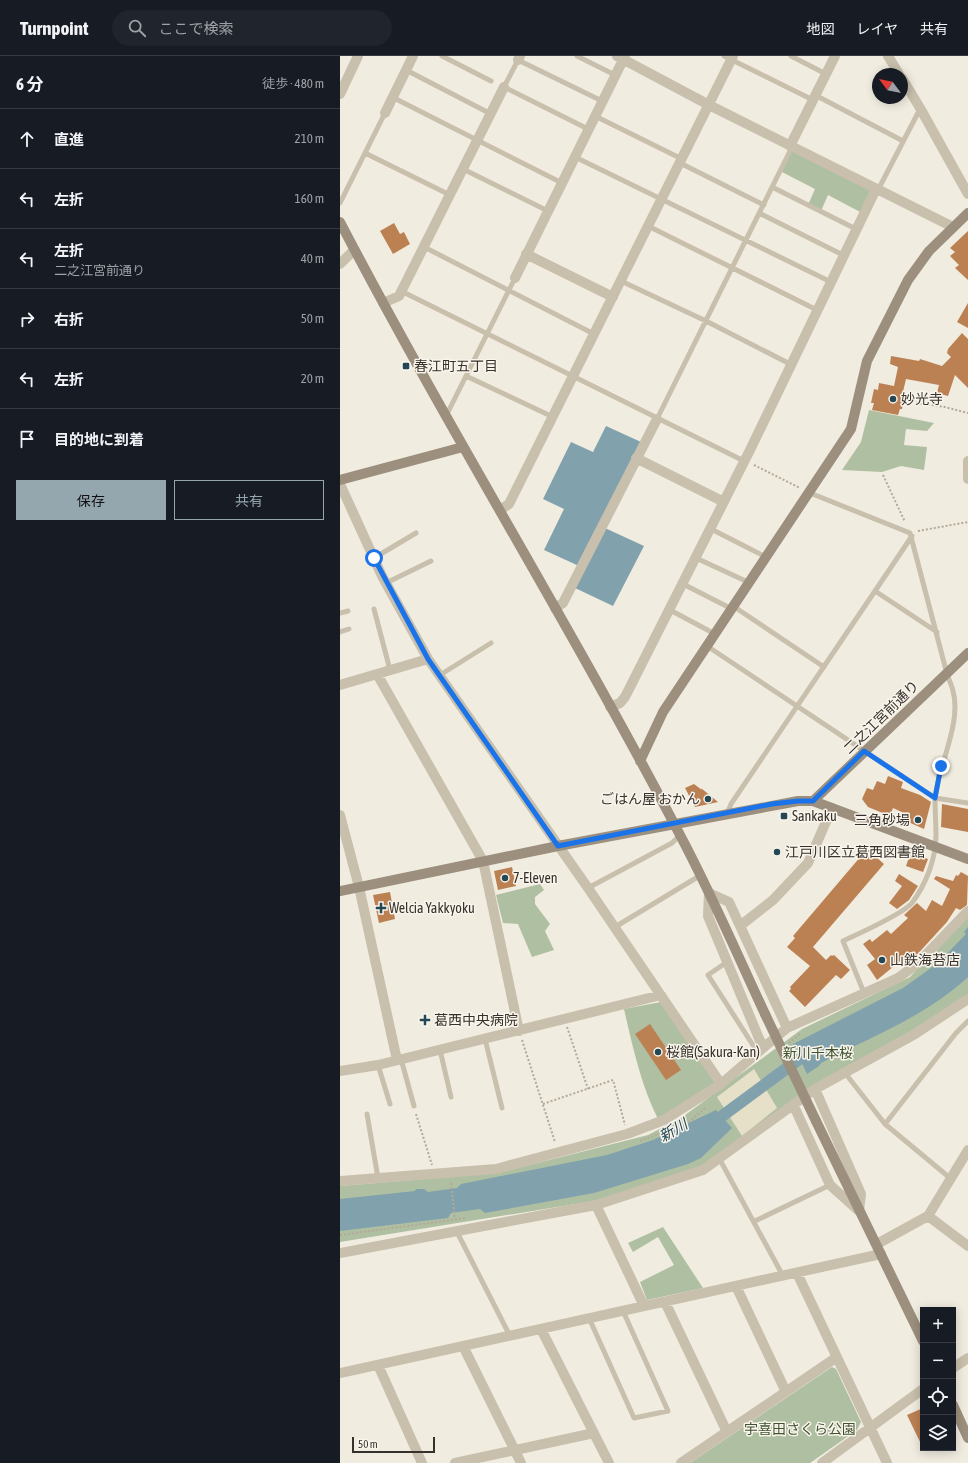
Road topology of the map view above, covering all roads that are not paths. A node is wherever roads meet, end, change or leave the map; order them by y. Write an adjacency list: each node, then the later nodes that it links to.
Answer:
1 (358, 56): 18 (street)
2 (413, 56): 12 (street)
3 (442, 56): 15 (lane)
4 (577, 56): 14 (lane)
5 (791, 56): 13 (lane)
6 (835, 56): 13 (street)
7 (888, 56): 11 (street)
8 (622, 57): 14 (street); 22 (street)
9 (730, 57): 20 (lane); 22 (street)
10 (519, 58): 16 (lane); 21 (lane)
11 (895, 68)
12 (406, 70): 19 (street); 25 (lane)
13 (826, 74): 20 (street)
14 (615, 75): 21 (street)
15 (491, 81)
16 (504, 87): 25 (street); 27 (lane)
17 (908, 88): 23 (street)
18 (340, 94)
19 (392, 97): 24 (street); 29 (lane)
20 (814, 98): 28 (lane); 30 (street)
21 (602, 101): 26 (street)
22 (709, 105): 30 (street); 33 (street)
23 (920, 108): 28 (lane); 38 (street)
24 (385, 113): 31 (lane)
25 (491, 114): 29 (street)
26 (595, 116): 27 (street); 33 (lane)
27 (588, 129): 32 (street)
28 (903, 140): 37 (lane)
29 (477, 141): 34 (street); 35 (lane)
30 (791, 146): 36 (lane); 37 (street)
31 (365, 153): 39 (lane); 41 (lane)
32 (575, 157): 35 (street); 40 (lane)
33 (681, 161): 40 (street); 42 (lane)
34 (463, 169): 39 (street); 43 (lane)
35 (562, 183): 43 (street)
36 (772, 187): 42 (lane); 49 (lane)
37 (877, 189): 48 (street); 49 (street)
38 (968, 194)
39 (450, 195): 51 (street)
40 (661, 201): 47 (street); 50 (lane)
41 (340, 203)
42 (764, 205): 44 (lane)
43 (548, 210): 53 (street)
44 (759, 213): 50 (lane); 54 (lane)
45 (968, 213): 48 (street)
46 (340, 222): 52 (street)
47 (648, 226): 56 (lane); 58 (street)
48 (953, 227): 81 (street)
49 (856, 229): 54 (street)
50 (745, 241): 56 (lane); 59 (lane)
51 (424, 247): 60 (lane); 61 (street)
52 (354, 250): 55 (street); 63 (street)
53 (526, 254): 57 (street); 62 (street)
54 (843, 255): 59 (street)
55 (340, 264)
56 (732, 268): 64 (lane); 65 (lane)
57 (515, 278): 60 (lane)
58 (621, 281): 62 (street); 65 (lane)
59 (831, 282): 64 (street)
60 (508, 291): 66 (lane); 67 (lane)
61 (401, 292): 63 (street); 66 (lane)
62 (613, 298): 67 (street)
63 (383, 303): 71 (street)
64 (817, 310): 68 (street)
65 (706, 320): 68 (lane); 73 (lane)
66 (487, 334): 69 (lane); 70 (lane)
67 (595, 334): 70 (street)
68 (790, 364): 76 (street)
69 (466, 376): 71 (lane); 72 (lane)
70 (573, 376): 72 (street); 73 (lane)
71 (446, 416): 74 (street)
72 (553, 417): 83 (street)
73 (657, 418): 75 (street); 76 (lane)
74 (463, 447): 79 (street); 83 (street)
75 (636, 458): 82 (street); 95 (street)
76 (744, 461): 82 (street)
77 (968, 461): 78 (street)
78 (968, 479)
79 (340, 480)
80 (340, 484): 88 (street)
81 (810, 493): 86 (lane); 87 (street)
82 (724, 502): 84 (street)
83 (500, 510): 95 (street)
84 (710, 529): 87 (lane); 89 (street)
85 (416, 534): 88 (lane)
86 (911, 535): 94 (lane); 103 (lane)
87 (766, 557): 92 (street)
88 (374, 558): 91 (street)
89 (696, 558): 92 (lane); 93 (street)
90 (431, 561): 91 (lane)
91 (386, 583): 108 (street)
92 (750, 583): 96 (street)
93 (683, 584): 96 (lane); 98 (street)
94 (875, 591): 103 (lane); 109 (lane)
95 (555, 608): 116 (street)
96 (733, 608): 104 (street); 109 (lane)
97 (374, 609): 110 (lane)
98 (670, 610): 104 (lane); 116 (street)
99 (348, 611): 100 (lane)
100 (340, 613)
101 (349, 629): 102 (lane)
102 (340, 632)
103 (936, 632): 112 (lane)
104 (715, 634): 106 (street)
105 (491, 643): 113 (lane)
106 (707, 646): 115 (lane); 118 (street)
107 (968, 653): 112 (street, 二之江宮前通り)
108 (428, 659): 110 (street); 113 (street)
109 (824, 667): 115 (lane)
110 (390, 670): 111 (street)
111 (377, 674): 114 (street); 130 (street)
112 (947, 674): 117 (street, 二之江宮前通り); 119 (lane)
113 (440, 676): 127 (street)
114 (340, 685)
115 (798, 706): 117 (lane); 123 (lane)
116 (610, 707): 118 (street)
117 (864, 751): 119 (lane); 120 (street, 二之江宮前通り)
118 (640, 761): 125 (street)
119 (935, 798): 121 (lane); 128 (lane)
120 (813, 801): 122 (street); 123 (street)
121 (968, 803)
122 (832, 808): 128 (street); 137 (street)
123 (727, 814): 125 (street)
124 (340, 815): 132 (street)
125 (674, 824): 126 (street); 127 (street)
126 (680, 835): 131 (street); 133 (lane)
127 (558, 846): 130 (street); 133 (street)
128 (935, 847): 129 (street); 140 (lane)
129 (968, 859)
130 (483, 862): 132 (street); 145 (street)
131 (701, 875): 135 (street); 138 (lane)
132 (359, 887): 134 (street); 149 (street)
133 (588, 888): 138 (street)
134 (340, 891)
135 (709, 893): 137 (street); 139 (street); 169 (street, bridge)
136 (968, 911): 140 (street)
137 (740, 926): 144 (street)
138 (615, 927): 141 (street)
139 (728, 962): 148 (street); 148 (lane)
140 (864, 993): 144 (street)
141 (661, 995): 145 (street); 153 (street)
142 (968, 1000): 152 (street)
143 (968, 1021): 161 (lane)
144 (787, 1028): 148 (street)
145 (519, 1031): 146 (street)
146 (485, 1039): 147 (street); 159 (lane)
147 (440, 1050): 149 (street); 155 (lane)
148 (761, 1051): 153 (street)
149 (399, 1059): 150 (street); 158 (lane)
150 (378, 1065): 151 (street); 156 (lane)
151 (340, 1071)
152 (845, 1073): 154 (street); 161 (lane)
153 (721, 1084): 164 (street)
154 (815, 1089): 157 (street); 169 (street)
155 (451, 1097)
156 (390, 1104)
157 (793, 1104): 163 (street); 167 (street)
158 (414, 1106)
159 (502, 1108)
160 (367, 1114): 164 (lane)
161 (885, 1124): 165 (lane)
162 (968, 1150): 165 (street)
163 (719, 1158): 168 (street); 171 (lane)
164 (378, 1178): 166 (street)
165 (950, 1178): 170 (street)
166 (340, 1181)
167 (830, 1185): 169 (street); 171 (lane)
168 (596, 1205): 172 (street); 181 (street)
169 (859, 1211): 173 (street)
170 (928, 1216): 173 (street); 174 (street)
171 (755, 1222): 178 (lane)
172 (457, 1232): 175 (street); 186 (lane)
173 (877, 1244): 176 (street)
174 (968, 1246)
175 (340, 1253)
176 (881, 1254): 177 (street); 185 (street)
177 (797, 1273): 178 (street); 188 (street)
178 (783, 1276): 179 (street)
179 (736, 1286): 180 (street); 193 (street)
180 (665, 1302): 181 (street); 197 (street)
181 (644, 1306): 182 (street)
182 (624, 1311): 183 (street); 183 (lane)
183 (589, 1318): 184 (street)
184 (542, 1329): 186 (street); 198 (street)
185 (920, 1335)
186 (510, 1336): 187 (street)
187 (463, 1346): 190 (street); 200 (street)
188 (837, 1357): 193 (street); 196 (street)
189 (968, 1358): 191 (street)
190 (378, 1365): 192 (street); 201 (street)
191 (956, 1366)
192 (341, 1371)
193 (786, 1392): 197 (street)
194 (920, 1392): 196 (street)
195 (956, 1412): 199 (street)
196 (870, 1428): 206 (street); 207 (street)
197 (727, 1432): 205 (street)
198 (594, 1434): 200 (street); 204 (street)
199 (968, 1438)
200 (514, 1450): 202 (street); 203 (street)
201 (422, 1463)
202 (455, 1463)
203 (521, 1463)
204 (610, 1463)
205 (681, 1463)
206 (822, 1463)
207 (887, 1463)

